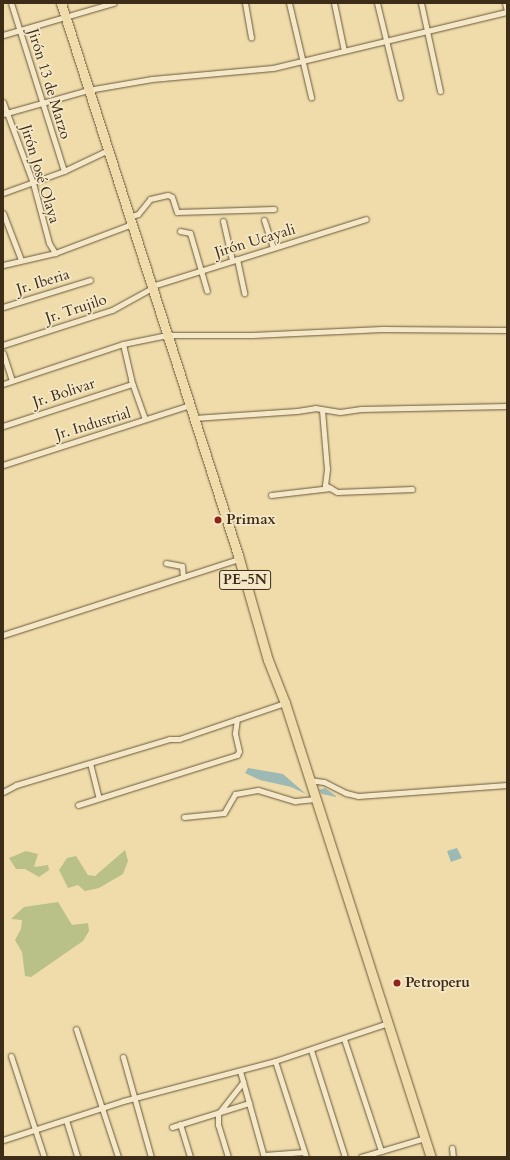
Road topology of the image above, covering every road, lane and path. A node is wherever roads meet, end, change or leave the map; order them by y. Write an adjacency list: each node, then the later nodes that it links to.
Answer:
1 (11, 3): 12 (street, Jirón 13 de Marzo)
2 (61, 3): 11 (highway, PE-5N)
3 (113, 3): 11 (street)
4 (245, 3): 15 (street)
5 (289, 3): 18 (street)
6 (334, 3): 17 (street)
7 (377, 3): 16 (street)
8 (421, 3): 13 (street)
9 (505, 3): 10 (street)
10 (507, 12): 13 (street)
11 (65, 16): 12 (street); 19 (highway, PE-5N)
12 (20, 29): 14 (street); 24 (street, Jirón 13 de Marzo)
13 (426, 30): 16 (street); 20 (street)
14 (3, 35)
15 (251, 37)
16 (387, 40): 17 (street); 22 (street)
17 (344, 50): 18 (street)
18 (303, 61): 19 (street); 21 (street)
19 (88, 90): 24 (street); 26 (highway, PE-5N)
20 (440, 91)
21 (311, 97)
22 (400, 97)
23 (3, 102): 25 (street, Jirón José Olaya)
24 (41, 102): 25 (street); 27 (street, Jirón 13 de Marzo)
25 (5, 113): 28 (street, Jirón José Olaya)
26 (108, 150): 27 (street); 33 (highway, PE-5N)
27 (64, 171): 28 (street)
28 (33, 183): 29 (street); 38 (street, Jirón José Olaya)
29 (3, 193)
30 (274, 209): 33 (street)
31 (3, 213): 39 (street)
32 (366, 219): 37 (street, Jirón Ucayali)
33 (131, 220): 38 (street); 44 (highway, PE-5N)
34 (264, 220): 37 (street)
35 (223, 221): 40 (street)
36 (180, 230): 42 (street)
37 (273, 248): 40 (street, Jirón Ucayali)
38 (55, 253): 39 (street)
39 (21, 260): 41 (street)
40 (235, 260): 42 (street, Jirón Ucayali); 46 (street)
41 (3, 265)
42 (201, 270): 44 (street, Jirón Ucayali); 45 (street)
43 (90, 280): 47 (street, Jr. Iberia)
44 (152, 287): 49 (highway, PE-5N); 51 (street, Jr. Trujilo)
45 (207, 291)
46 (244, 293)
47 (3, 307)
48 (507, 330): 49 (street)
49 (167, 335): 50 (street); 56 (highway, PE-5N)
50 (123, 344): 53 (street); 55 (street)
51 (3, 345)
52 (3, 353): 53 (street)
53 (12, 380): 54 (street)
54 (3, 384)
55 (132, 384): 60 (street); 61 (street, Jr. Bolivar)
56 (190, 405): 59 (highway, PE-5N); 60 (street, Jr. Industrial)
57 (507, 406): 58 (street)
58 (322, 410): 59 (street); 63 (street)
59 (194, 418): 66 (highway, PE-5N)
60 (145, 419): 62 (street, Jr. Industrial)
61 (3, 426)
62 (3, 465)
63 (331, 488): 64 (street); 65 (street)
64 (412, 490)
65 (271, 495)
66 (239, 559): 68 (street); 70 (highway, PE-5N)
67 (166, 563): 68 (street)
68 (183, 577): 69 (street)
69 (3, 635)
70 (285, 703): 71 (street); 73 (highway, PE-5N)
71 (237, 719): 72 (street); 76 (street)
72 (90, 763): 75 (street); 76 (street)
73 (309, 780): 74 (street); 77 (highway, PE-5N)
74 (507, 785)
75 (3, 792)
76 (99, 798): 78 (street)
77 (315, 799): 79 (street); 80 (highway, PE-5N)
78 (78, 805)
79 (184, 817)
80 (388, 1023): 82 (street); 97 (highway, PE-5N)
81 (76, 1030): 91 (street)
82 (344, 1039): 83 (street); 100 (street)
83 (311, 1050): 86 (street); 109 (street)
84 (10, 1056): 96 (street)
85 (123, 1058): 89 (street)
86 (275, 1061): 87 (street); 101 (street)
87 (240, 1071): 88 (street); 89 (street)
88 (243, 1082): 90 (street); 92 (street)
89 (135, 1098): 91 (street); 106 (street)
90 (249, 1103): 92 (street); 102 (street)
91 (103, 1108): 93 (street); 105 (street)
92 (218, 1114): 94 (street); 108 (street)
93 (66, 1120): 96 (street); 104 (street)
94 (180, 1124): 95 (street); 107 (street)
95 (172, 1127)
96 (35, 1130): 98 (street); 103 (street)
97 (425, 1138): 100 (street); 111 (highway, PE-5N)
98 (3, 1140)
99 (452, 1148): 112 (street)
100 (381, 1151): 110 (street)
101 (305, 1154): 102 (street)
102 (264, 1156)
103 (44, 1157)
104 (77, 1157)
105 (118, 1157)
106 (151, 1157)
107 (190, 1157)
108 (228, 1157)
109 (345, 1157)
110 (361, 1157)
111 (431, 1157)
112 (453, 1157)

